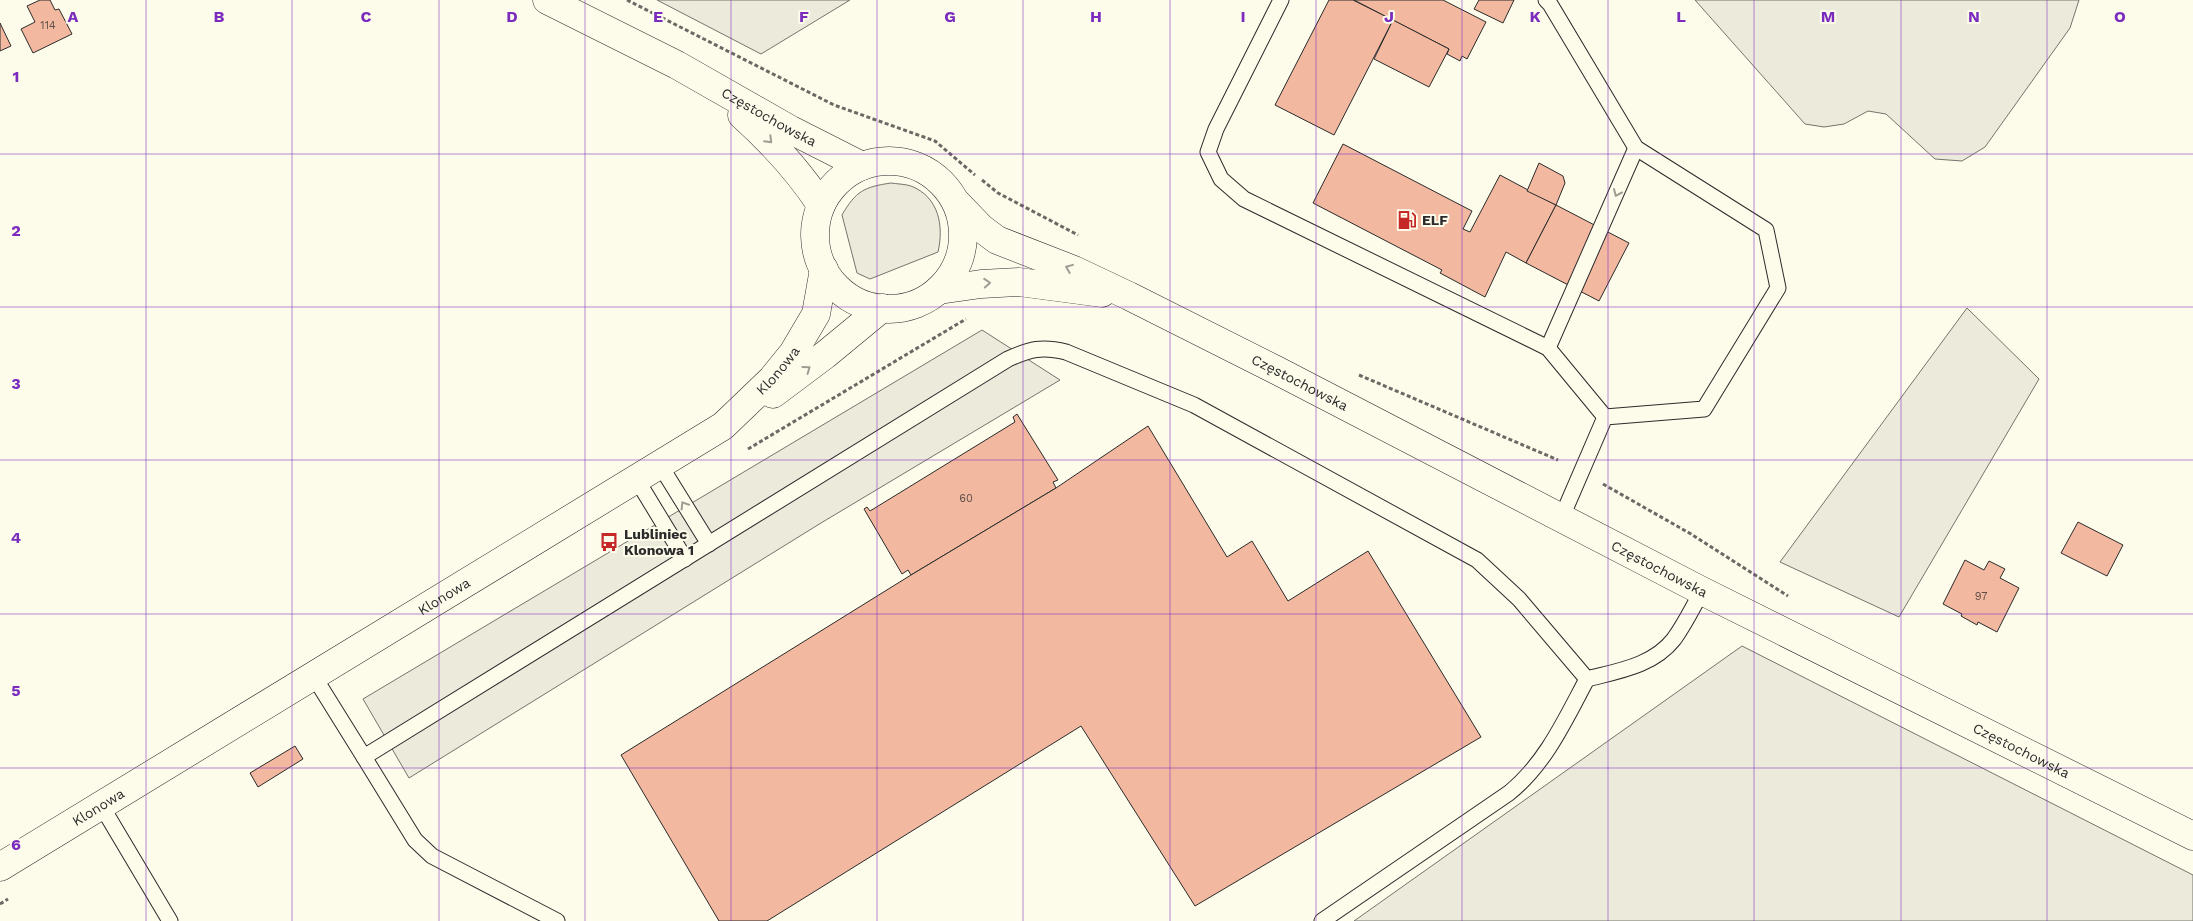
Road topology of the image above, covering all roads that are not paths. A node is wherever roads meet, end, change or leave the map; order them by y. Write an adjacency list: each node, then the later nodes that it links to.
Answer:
1 (547, 0): 4 (main road, Częstochowska)
2 (1281, 0): 13 (lane)
3 (1546, 0): 5 (lane)
4 (677, 65): 6 (main road, Częstochowska); 8 (main road, Częstochowska, one-way to 8)
5 (1636, 148): 13 (lane, one-way to 13); 14 (lane)
6 (862, 166): 7 (main road); 8 (main road)
7 (956, 202): 10 (main road); 11 (main road, Częstochowska, one-way to 7)
8 (822, 205): 9 (main road)
9 (824, 269): 12 (main road); 15 (main road, Klonowa)
10 (939, 290): 11 (main road, Częstochowska, one-way to 11); 12 (main road)
11 (1128, 296): 18 (main road, Częstochowska)
12 (882, 308): 15 (main road, one-way to 12)
13 (1548, 348): 14 (lane)
14 (1605, 416): 18 (lane)
15 (723, 426): 16 (main road, Klonowa)
16 (660, 465): 17 (main road, Klonowa); 19 (lane, one-way to 16)
17 (637, 480): 20 (lane); 22 (main road, Klonowa)
18 (1561, 519): 21 (main road, Częstochowska)
19 (709, 544): 20 (lane); 23 (lane)
20 (685, 559): 24 (lane)
21 (1702, 592): 23 (lane); 26 (main road, Częstochowska)
22 (313, 675): 24 (lane); 25 (main road, Klonowa)
23 (1587, 679): 30 (lane)
24 (364, 757): 29 (lane)
25 (101, 805): 27 (main road, Klonowa); 28 (lane)
26 (2193, 836)
27 (0, 867)
28 (170, 921)
29 (557, 921)
30 (1322, 921)

